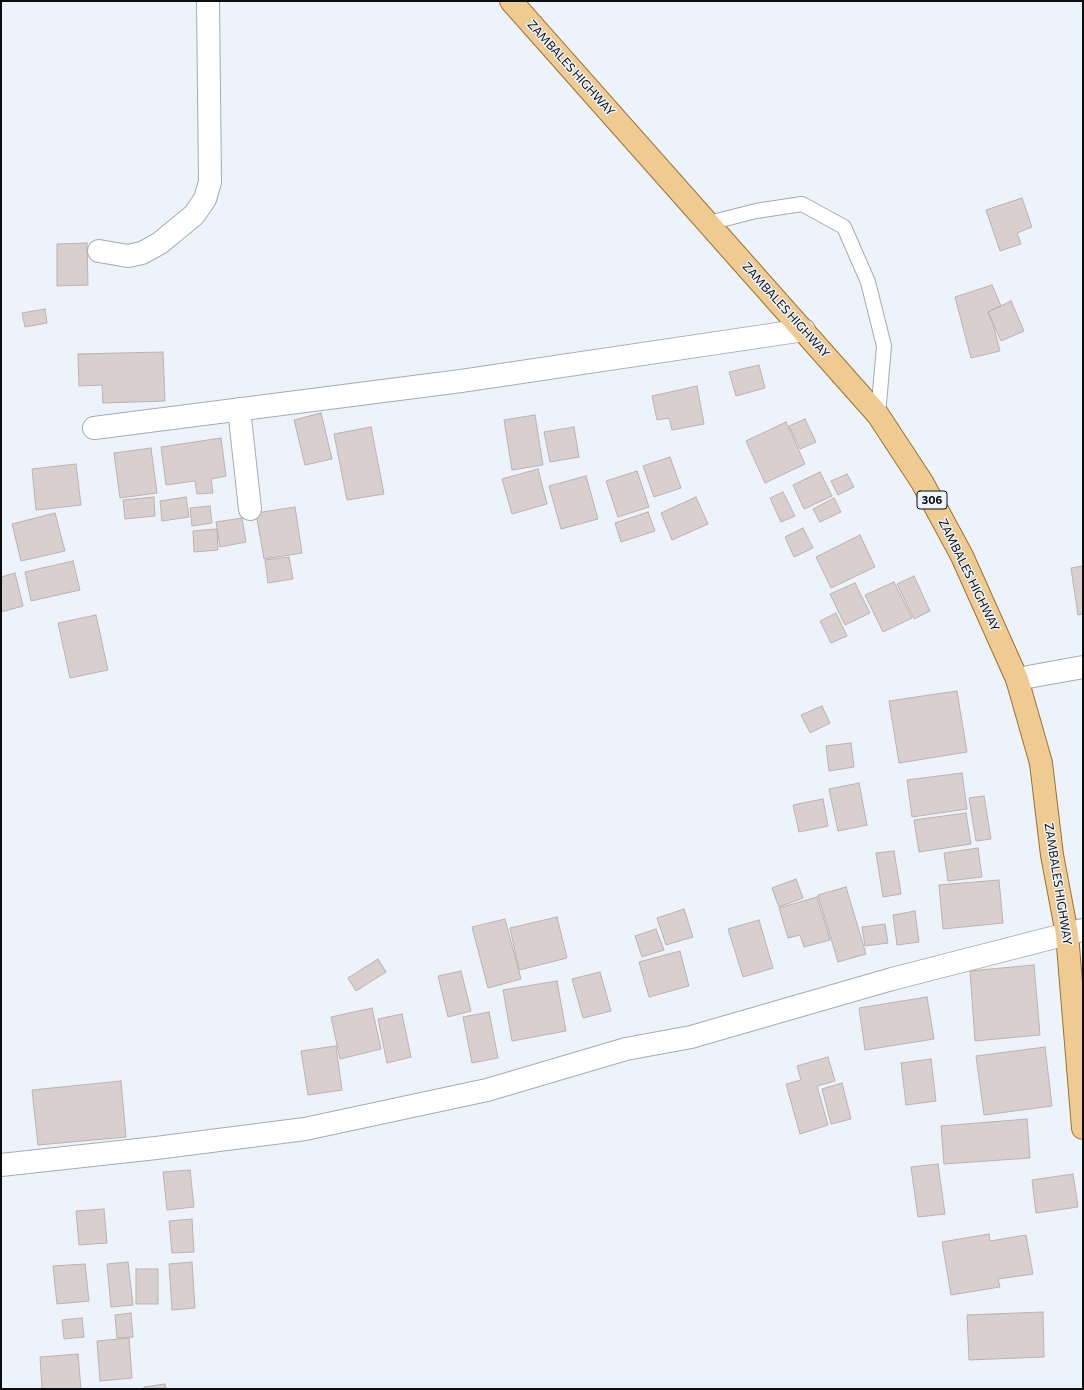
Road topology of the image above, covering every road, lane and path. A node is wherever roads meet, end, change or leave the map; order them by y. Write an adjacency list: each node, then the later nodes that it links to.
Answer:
1 (208, 1): 4 (street)
2 (511, 1): 3 (main road, ZAMBALES HIGHWAY / 306)
3 (709, 223): 5 (main road, ZAMBALES HIGHWAY / 306); 7 (lane)
4 (99, 251)
5 (804, 330): 6 (street); 7 (main road, ZAMBALES HIGHWAY / 306)
6 (239, 410): 8 (street); 9 (street)
7 (878, 414): 11 (main road, ZAMBALES HIGHWAY / 306)
8 (94, 428)
9 (250, 510)
10 (1083, 667): 11 (street)
11 (1017, 679): 12 (main road, ZAMBALES HIGHWAY / 306)
12 (1075, 932): 13 (main road, ZAMBALES HIGHWAY / 306); 14 (street)
13 (1083, 1128)
14 (1, 1165)

